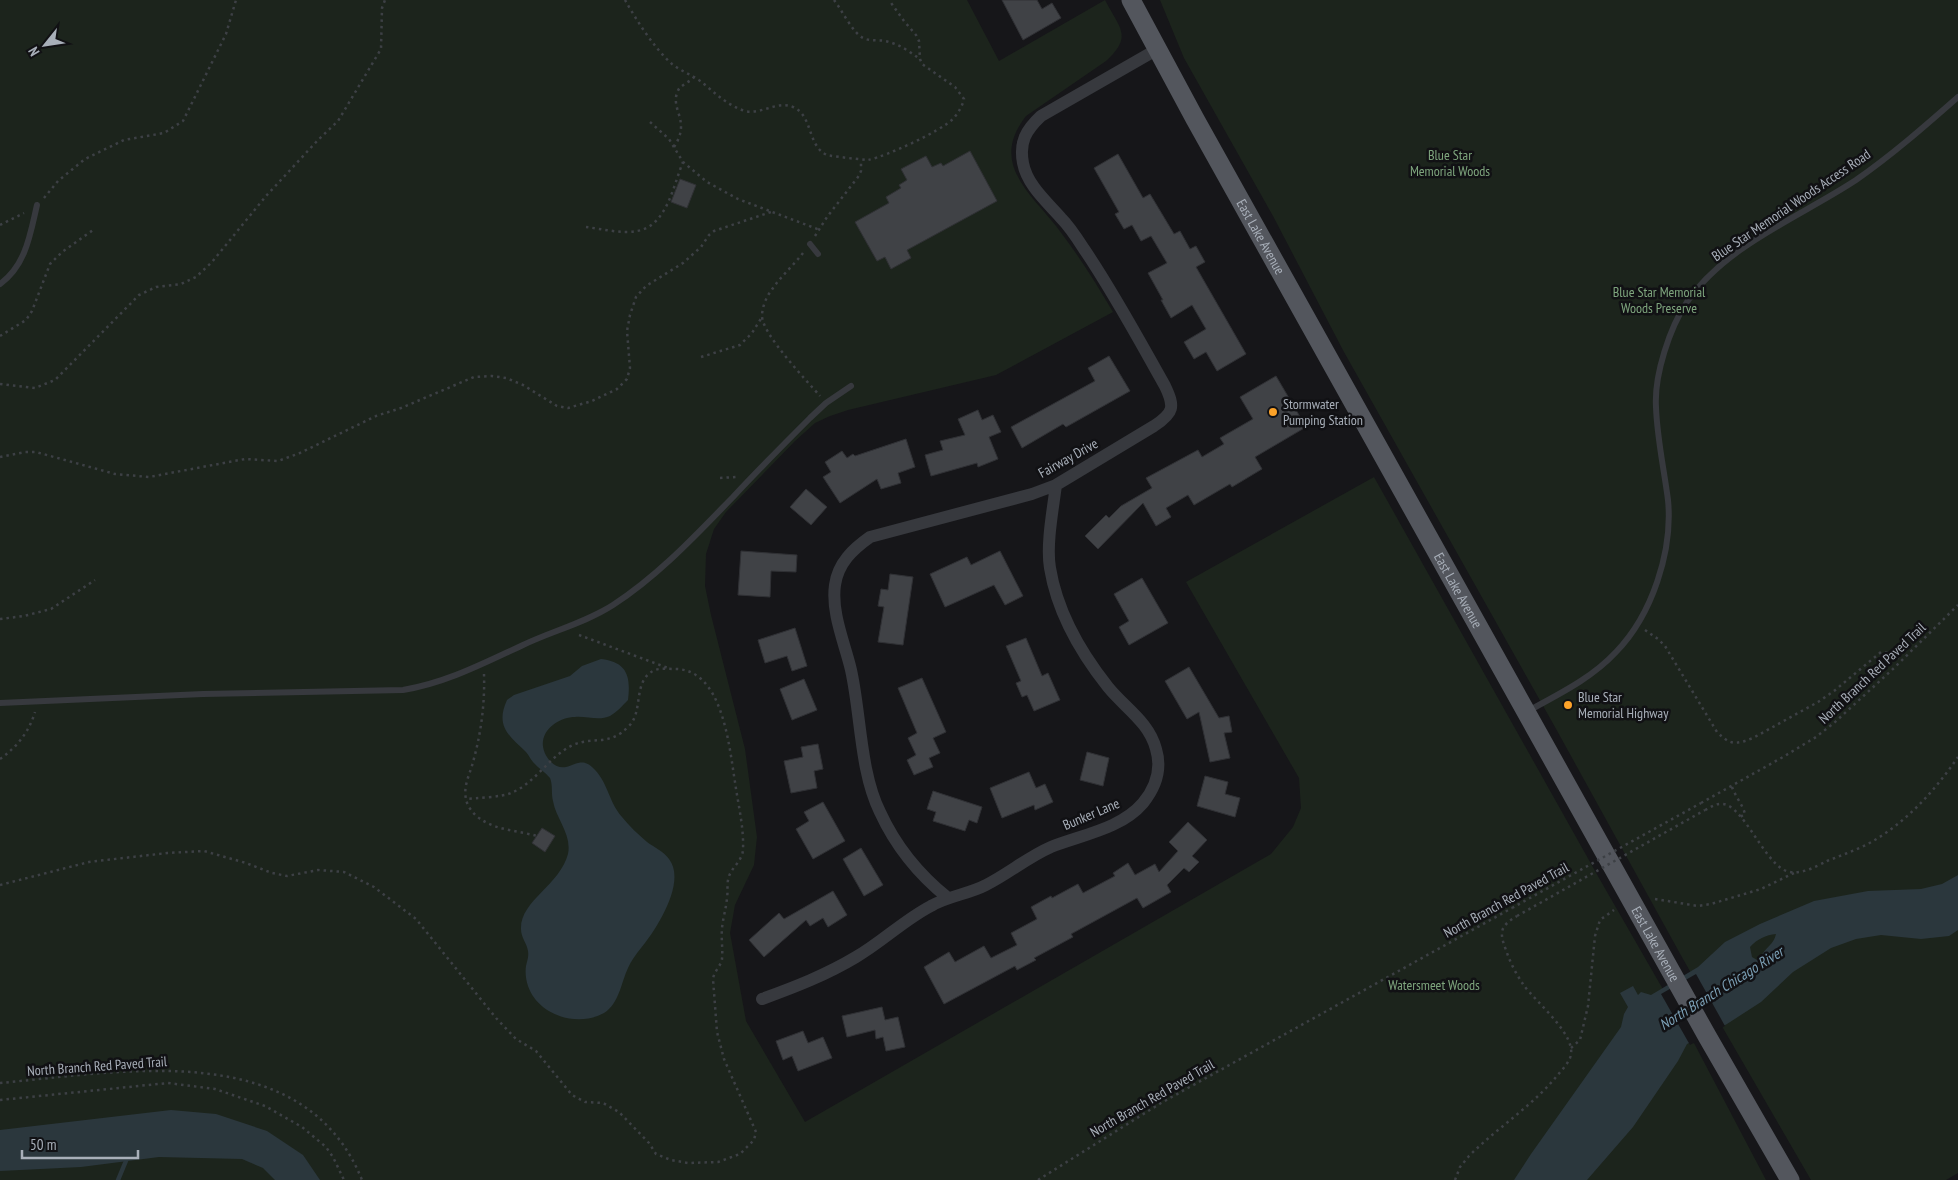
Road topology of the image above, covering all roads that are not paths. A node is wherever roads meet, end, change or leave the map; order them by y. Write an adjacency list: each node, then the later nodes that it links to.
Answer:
1 (1131, 0): 2 (main road, East Lake Avenue)
2 (1156, 50): 9 (street, Fairway Drive); 11 (main road, East Lake Avenue)
3 (1958, 97): 11 (lane, Blue Star Memorial Woods Access Road)
4 (37, 205): 7 (lane)
5 (810, 244): 6 (lane)
6 (818, 254)
7 (0, 284)
8 (851, 386): 10 (lane)
9 (1056, 485): 12 (street, Bunker Lane); 12 (street, Fairway Drive)
10 (0, 703)
11 (1527, 712): 14 (main road, East Lake Avenue)
12 (948, 898): 13 (street, Bunker Lane)
13 (762, 999)
14 (1790, 1180)

